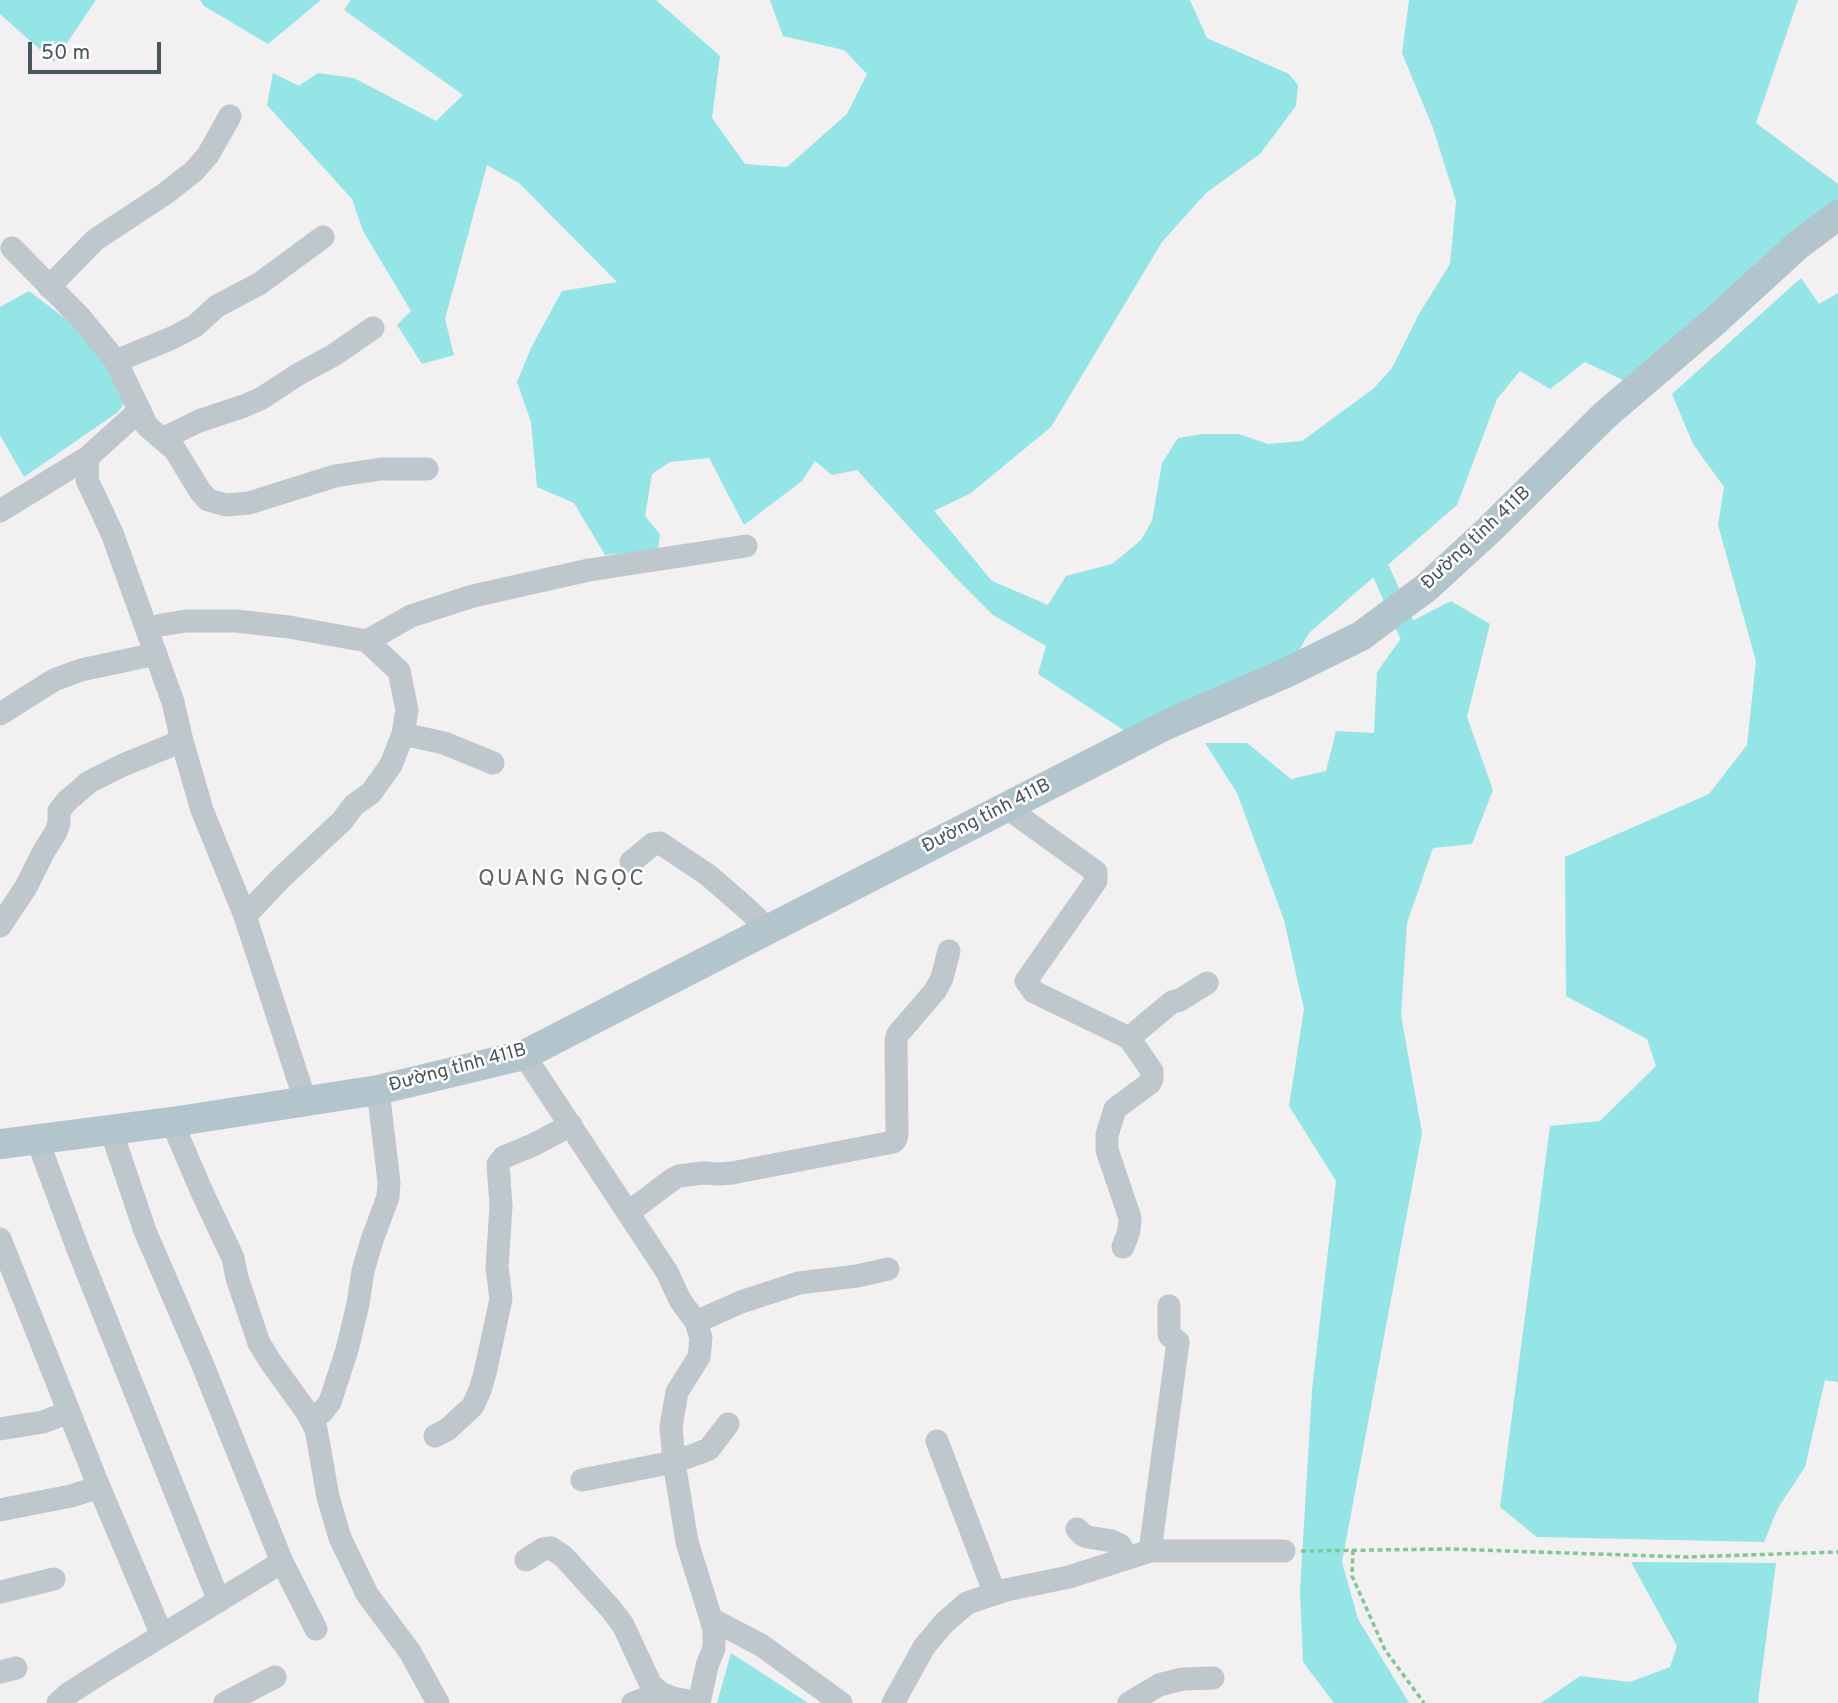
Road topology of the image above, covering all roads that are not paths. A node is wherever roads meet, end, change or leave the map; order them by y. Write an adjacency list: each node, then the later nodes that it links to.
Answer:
1 (230, 116): 5 (street)
2 (1838, 215): 21 (main road, Đường tỉnh 411B)
3 (323, 237): 7 (street)
4 (12, 248): 5 (street)
5 (49, 287): 7 (street)
6 (373, 327): 9 (street)
7 (116, 361): 8 (street)
8 (140, 410): 9 (street); 10 (street)
9 (163, 439): 11 (street)
10 (88, 457): 12 (street); 14 (street)
11 (427, 469)
12 (0, 511)
13 (746, 546): 15 (street)
14 (147, 629): 15 (street); 16 (street)
15 (367, 641): 18 (street)
16 (156, 654): 17 (street); 19 (street)
17 (0, 714)
18 (403, 734): 20 (street); 23 (street)
19 (182, 741): 23 (street); 24 (street)
20 (493, 763)
21 (1006, 807): 25 (main road, Đường tỉnh 411B); 28 (street)
22 (631, 862): 25 (street)
23 (245, 916): 31 (street)
24 (0, 926)
25 (768, 929): 29 (main road, Đường tỉnh 411B)
26 (949, 951): 37 (street)
27 (1207, 983): 28 (street)
28 (1129, 1038): 39 (street)
29 (524, 1055): 30 (main road, Đường tỉnh 411B); 33 (street)
30 (378, 1090): 31 (main road, Đường tỉnh 411B); 44 (street)
31 (305, 1100): 32 (main road, Đường tỉnh 411B)
32 (172, 1122): 34 (main road, Đường tỉnh 411B); 44 (street)
33 (571, 1125): 37 (street); 47 (street)
34 (111, 1130): 35 (main road, Đường tỉnh 411B); 57 (street)
35 (37, 1139): 36 (main road, Đường tỉnh 411B); 61 (street)
36 (0, 1144)
37 (629, 1212): 42 (street)
38 (0, 1240): 43 (street)
39 (1123, 1247)
40 (888, 1269): 42 (street)
41 (1170, 1306): 55 (street)
42 (696, 1322): 49 (street)
43 (69, 1412): 46 (street); 51 (street)
44 (312, 1420): 70 (street)
45 (728, 1424): 49 (street)
46 (0, 1429)
47 (435, 1436)
48 (937, 1441): 60 (street)
49 (674, 1462): 50 (street); 62 (street)
50 (582, 1480)
51 (99, 1487): 52 (street); 64 (street)
52 (0, 1510)
53 (1077, 1530): 55 (street)
54 (1284, 1551): 55 (street)
55 (1139, 1555): 60 (street)
56 (526, 1560): 67 (street)
57 (282, 1562): 61 (street); 63 (street)
58 (54, 1579): 59 (street)
59 (0, 1592)
60 (995, 1594): 74 (street)
61 (219, 1601): 64 (street)
62 (711, 1619): 72 (street); 73 (street)
63 (316, 1629)
64 (162, 1635): 68 (street)
65 (275, 1677): 69 (street)
66 (1213, 1678): 75 (street)
67 (661, 1693): 71 (street); 72 (street)
68 (58, 1703)
69 (225, 1703)
70 (438, 1703)
71 (633, 1703)
72 (699, 1703)
73 (841, 1703)
74 (893, 1703)
75 (1129, 1703)

